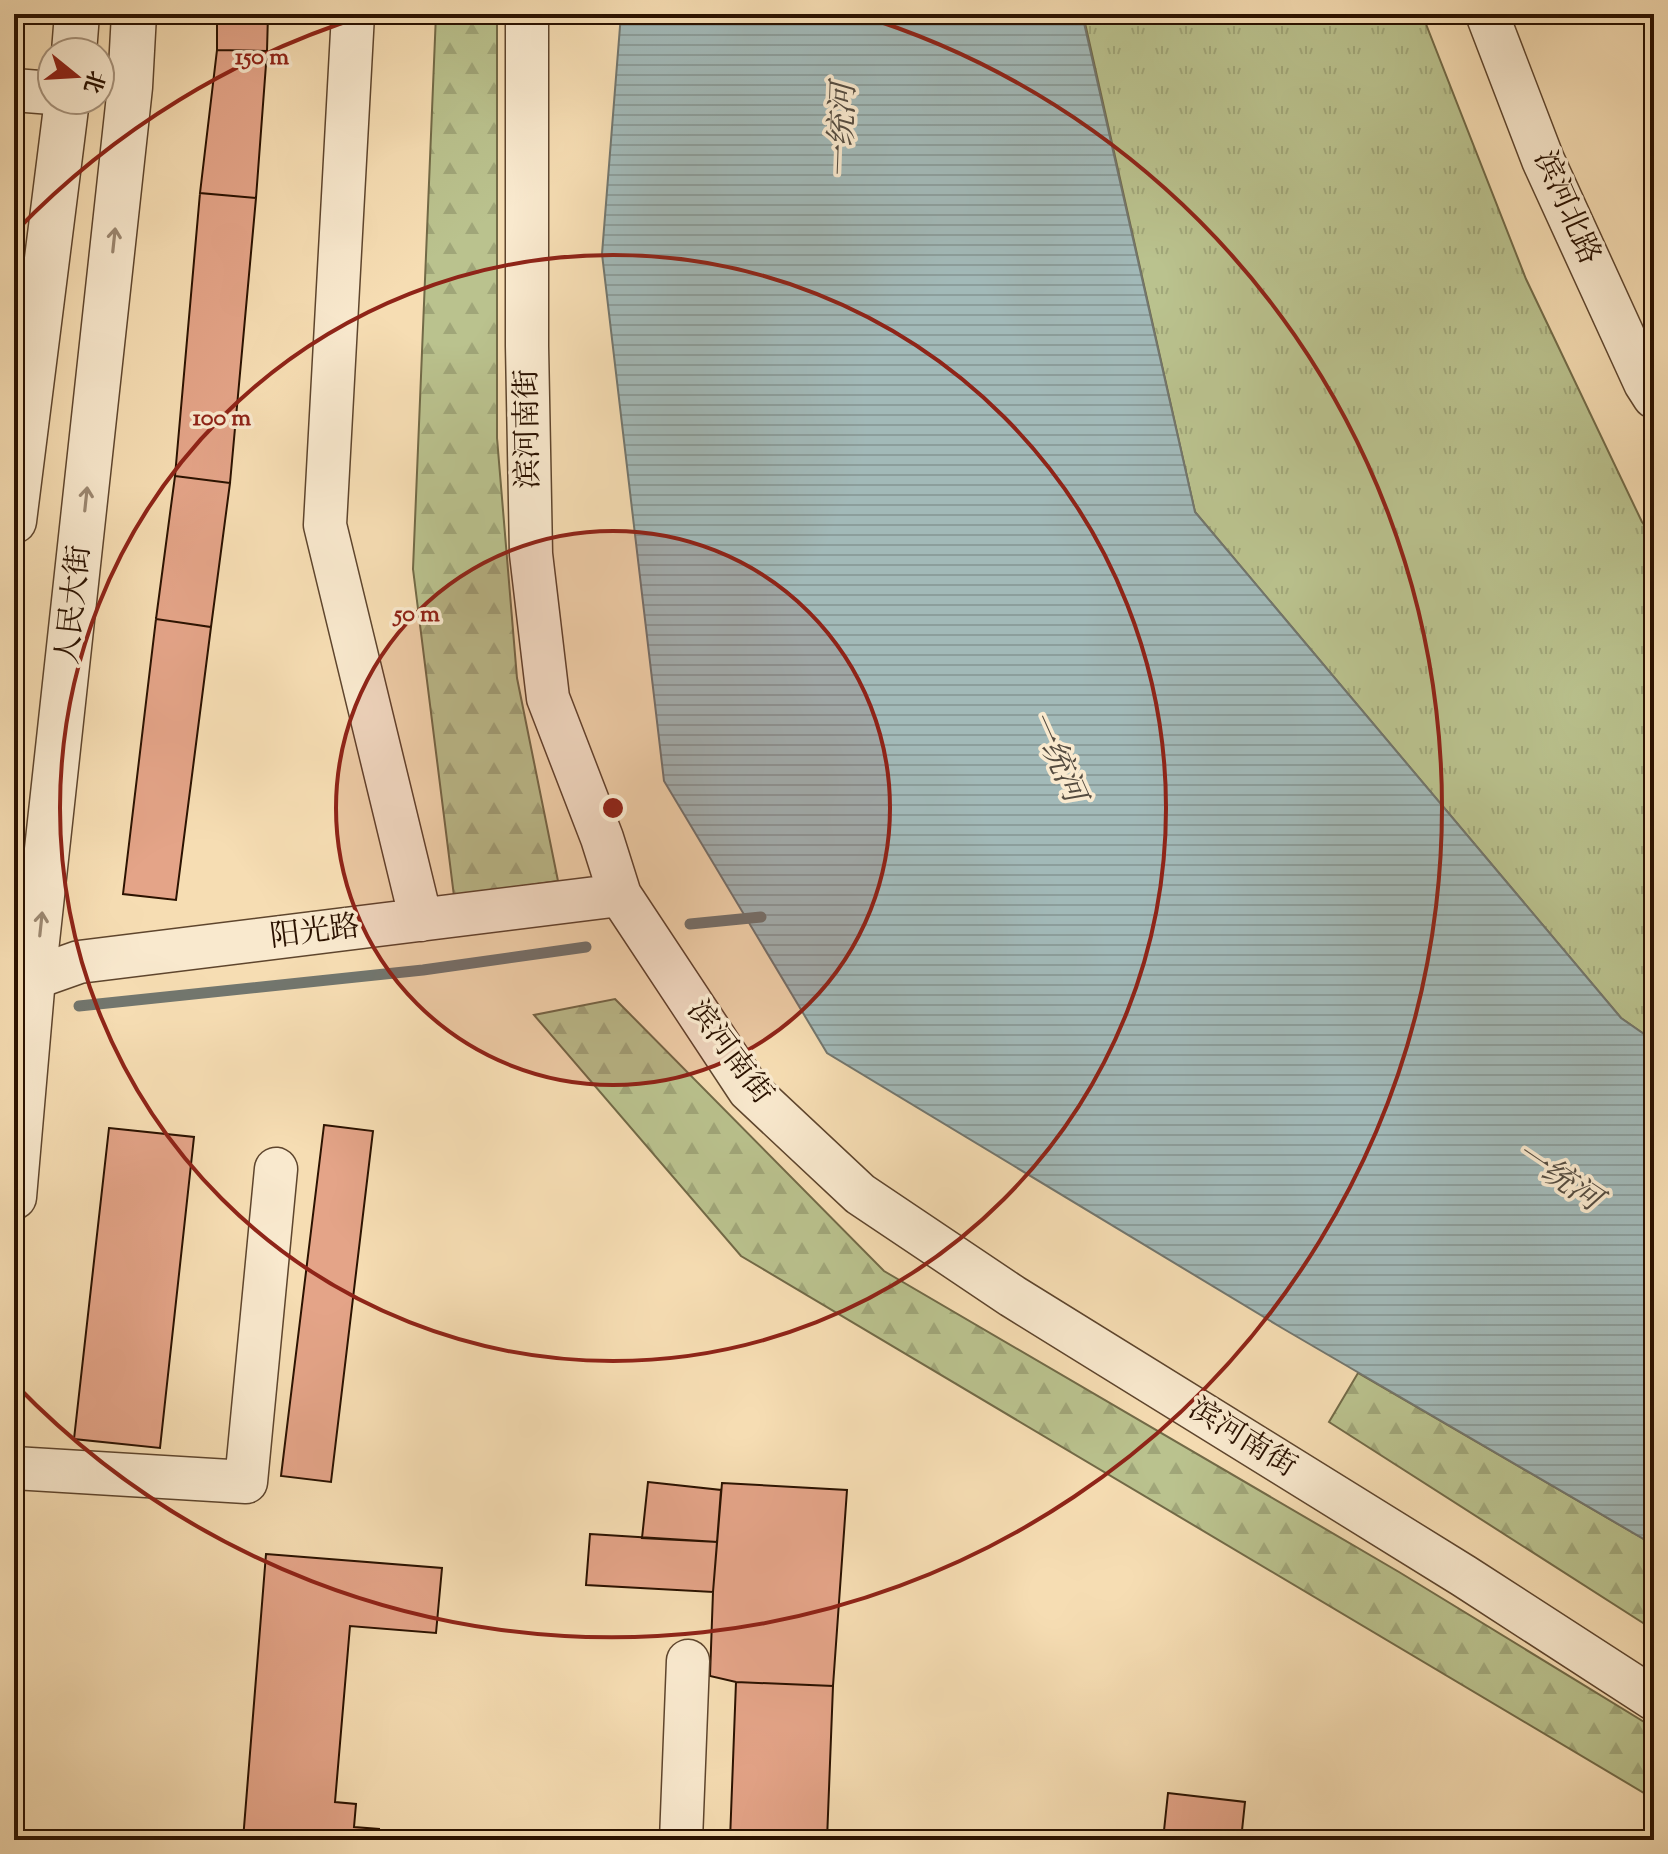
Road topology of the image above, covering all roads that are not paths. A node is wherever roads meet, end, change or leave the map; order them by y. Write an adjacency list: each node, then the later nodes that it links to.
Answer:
1 (77, 14): 6 (street)
2 (134, 14): 14 (street, 人民大街, one-way to 2)
3 (353, 14): 13 (street)
4 (527, 14): 12 (street, 滨河南街)
5 (1487, 14): 10 (street, 滨河北路)
6 (75, 36)
7 (14, 90): 8 (street)
8 (36, 92)
9 (65, 116): 11 (street)
10 (1654, 397)
11 (14, 521)
12 (620, 895): 13 (street, 阳光路); 19 (street, 滨河南街)
13 (421, 920): 14 (street, 阳光路)
14 (24, 982): 16 (street, 人民大街)
15 (276, 1169): 17 (street)
16 (14, 1197)
17 (14, 1468)
18 (688, 1661): 20 (street)
19 (1654, 1699)
20 (681, 1840)

